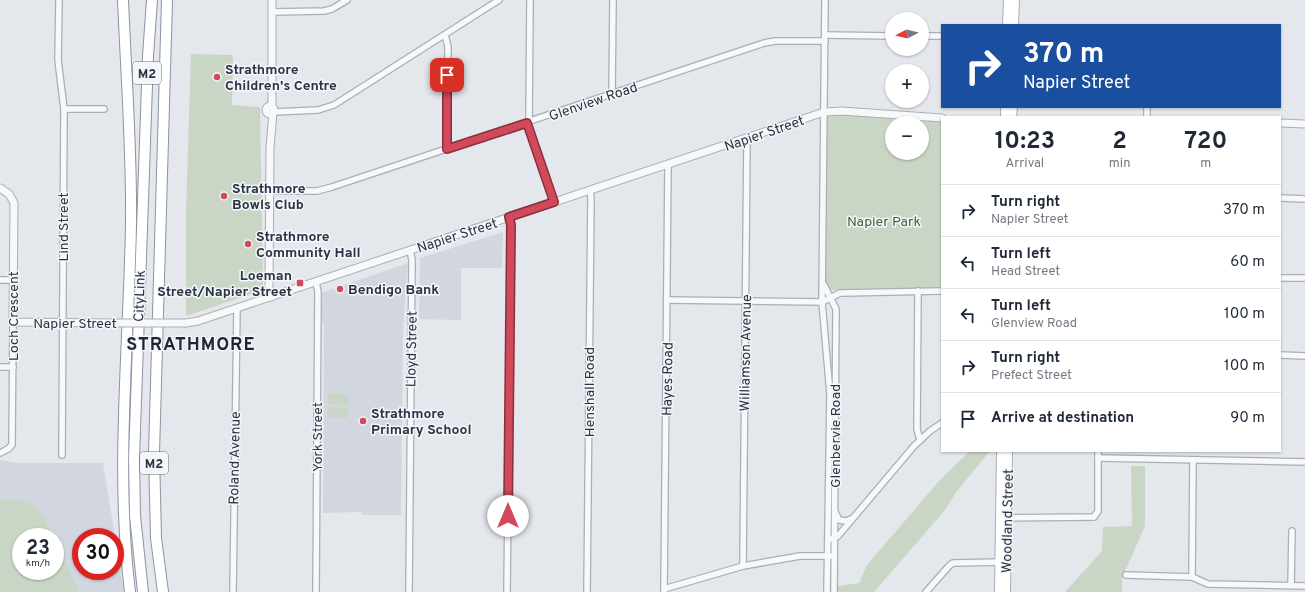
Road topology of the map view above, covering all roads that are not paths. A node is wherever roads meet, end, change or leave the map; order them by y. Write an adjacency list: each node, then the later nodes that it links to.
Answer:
1 (59, 0): 23 (street, Lind Street)
2 (123, 0): 89 (highway)
3 (152, 0): 90 (highway, CityLink / M2)
4 (167, 0): 91 (highway, CityLink / M2)
5 (272, 0): 13 (street)
6 (347, 0): 13 (street)
7 (499, 0): 16 (street)
8 (530, 0): 28 (street)
9 (613, 0): 22 (street)
10 (825, 0): 17 (street, Glenbervie Road)
11 (1008, 0): 14 (main road)
12 (1015, 0): 15 (main road)
13 (272, 12): 25 (street)
14 (1007, 24)
15 (1014, 24)
16 (445, 35): 25 (street); 32 (street)
17 (825, 35): 18 (street); 21 (street, Glenbervie Road)
18 (885, 36)
19 (929, 36): 20 (street)
20 (941, 36)
21 (825, 41): 22 (street, Glenview Road); 26 (street, Glenbervie Road)
22 (612, 94): 28 (street, Glenview Road)
23 (64, 109): 24 (street); 57 (street, Lind Street)
24 (104, 109)
25 (272, 110): 35 (street)
26 (824, 112): 27 (street, Napier Street); 31 (street, Napier Street); 47 (street, Glenbervie Road)
27 (941, 118)
28 (528, 122): 32 (street, Glenview Road); 39 (street)
29 (1281, 123): 30 (street)
30 (1305, 124)
31 (747, 139): 33 (street, Napier Street); 53 (street, Williamson Avenue)
32 (447, 149): 35 (street, Glenview Road)
33 (668, 165): 36 (street, Napier Street); 52 (street, Hayes Road)
34 (0, 188): 45 (street, Loch Crescent)
35 (270, 191): 50 (street)
36 (590, 191): 39 (street, Napier Street); 96 (street, Henshall Road)
37 (1281, 198): 38 (street)
38 (1305, 198)
39 (554, 202): 40 (street, Napier Street)
40 (509, 217): 41 (street, Napier Street); 95 (street)
41 (410, 250): 46 (street, Napier Street); 94 (street, Lloyd Street)
42 (1281, 278): 43 (street)
43 (1305, 278)
44 (0, 280): 45 (street)
45 (14, 280): 56 (street, Loch Crescent)
46 (316, 282): 50 (street, Napier Street); 93 (street, York Street)
47 (823, 283): 51 (street, Glenbervie Road); 54 (street, Glenbervie Road)
48 (918, 291): 49 (street); 51 (street); 62 (street)
49 (941, 291)
50 (271, 297): 55 (street, Napier Street)
51 (830, 297): 54 (street); 74 (street, Glenbervie Road)
52 (667, 300): 53 (street); 88 (street, Hayes Road)
53 (746, 301): 54 (street); 83 (street, Williamson Avenue)
54 (822, 302): 78 (street, Glenbervie Road)
55 (234, 309): 57 (street, Napier Street, bridge); 92 (street, Roland Avenue)
56 (13, 322): 57 (street, Napier Street); 61 (street, Loch Crescent)
57 (62, 323): 70 (street, Lind Street)
58 (1281, 355): 59 (street)
59 (1305, 356)
60 (0, 367): 61 (street)
61 (13, 367): 69 (street, Loch Crescent)
62 (917, 422): 64 (street); 65 (street)
63 (941, 424): 64 (street)
64 (925, 434): 65 (street)
65 (920, 440): 76 (street)
66 (1001, 452): 75 (main road, Woodland Street)
67 (1008, 452): 75 (main road, Woodland Street)
68 (1098, 452): 71 (street)
69 (0, 453)
70 (62, 455)
71 (1098, 458): 72 (street); 75 (street)
72 (1193, 460): 73 (street); 85 (street)
73 (1305, 462)
74 (835, 510): 76 (street); 79 (street, Glenbervie Road)
75 (1003, 518): 82 (main road, Woodland Street)
76 (852, 519): 79 (street)
77 (1292, 531): 86 (street)
78 (828, 539): 79 (street); 80 (street, Glenbervie Road)
79 (834, 539): 81 (street, Glenbervie Road)
80 (827, 556): 81 (street); 83 (street); 97 (street, Glenbervie Road)
81 (834, 556): 98 (street, Glenbervie Road)
82 (1003, 562): 99 (street); 100 (main road, Woodland Street); 101 (main road, Woodland Street)
83 (743, 566): 88 (street)
84 (1126, 576): 85 (street)
85 (1192, 577): 86 (street)
86 (1291, 585): 87 (street)
87 (1305, 586)
88 (664, 591)
89 (130, 592)
90 (143, 592)
91 (162, 592)
92 (233, 592)
93 (316, 592)
94 (408, 592)
95 (507, 592)
96 (587, 592)
97 (827, 592)
98 (834, 592)
99 (926, 592)
100 (999, 592)
101 (1006, 592)

